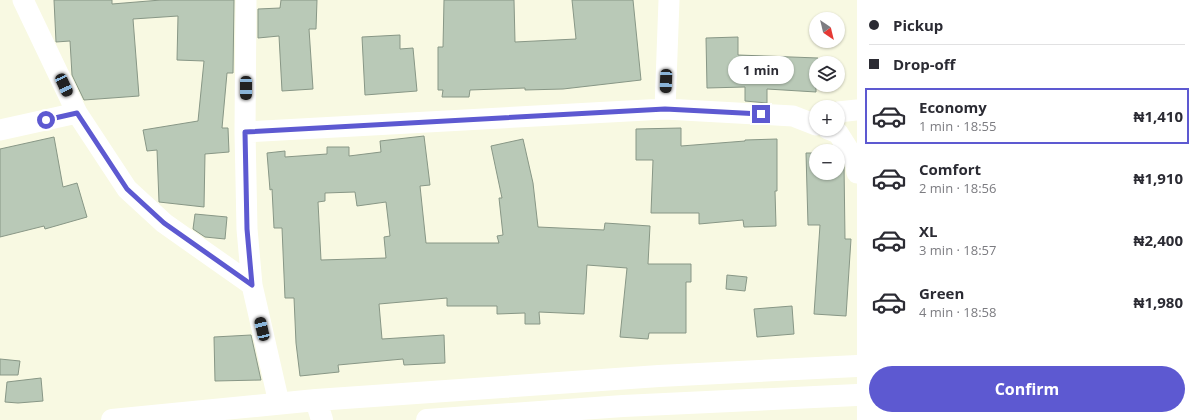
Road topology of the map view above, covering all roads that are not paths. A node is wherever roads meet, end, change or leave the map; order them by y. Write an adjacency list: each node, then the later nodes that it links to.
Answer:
1 (23, 0): 7 (street)
2 (246, 0): 12 (street)
3 (671, 3): 4 (street)
4 (665, 109): 9 (street); 12 (street)
5 (857, 110): 6 (street)
6 (845, 111)
7 (77, 113): 11 (street); 15 (street)
8 (809, 115): 9 (street)
9 (793, 116): 10 (street)
10 (809, 122)
11 (0, 130)
12 (245, 132): 15 (street)
13 (840, 136): 14 (street)
14 (857, 173)
15 (252, 285): 18 (street)
16 (857, 366): 19 (main road)
17 (857, 395): 20 (main road)
18 (279, 403): 19 (main road); 21 (main road)
19 (319, 410)
20 (491, 418): 22 (main road)
21 (112, 420)
22 (427, 420)

